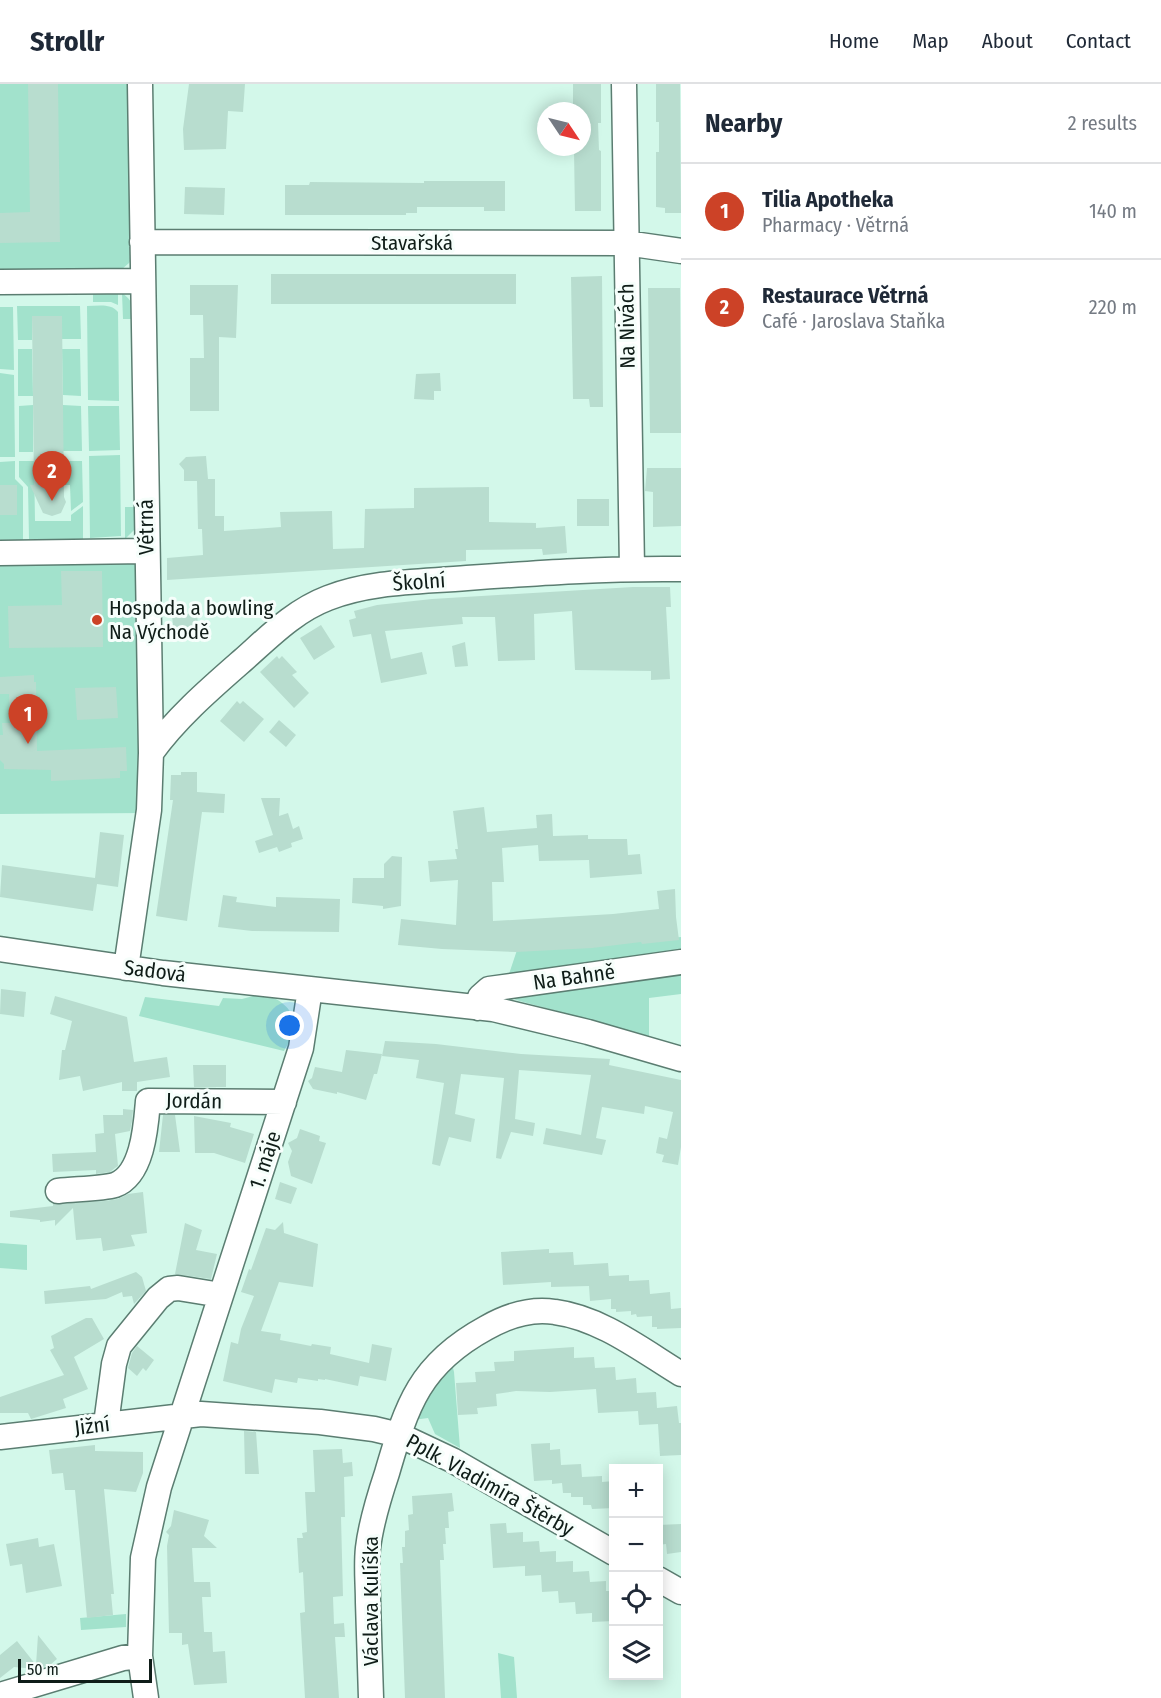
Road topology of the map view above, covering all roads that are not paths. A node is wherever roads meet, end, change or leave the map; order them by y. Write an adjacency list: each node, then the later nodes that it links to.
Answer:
1 (140, 84): 3 (street, Větrná)
2 (624, 84): 4 (street, Na Nivách)
3 (142, 242): 4 (street, Stavařská); 6 (street, Větrná)
4 (626, 243): 5 (street, Stavařská); 10 (street, Na Nivách)
5 (681, 251)
6 (143, 281): 7 (street); 8 (street, Větrná)
7 (0, 282)
8 (146, 551): 9 (street); 12 (street, Větrná)
9 (0, 553)
10 (632, 568): 11 (street, Školní); 13 (street, Školní)
11 (681, 568)
12 (149, 687): 13 (street); 14 (street, Větrná)
13 (195, 703): 14 (street, Školní)
14 (151, 753): 17 (street, Větrná)
15 (0, 949): 17 (street, Sadová)
16 (681, 962): 19 (street, Na Bahně)
17 (126, 968): 18 (street, Sadová)
18 (310, 989): 19 (street); 21 (street, 1. máje)
19 (478, 1008): 20 (street)
20 (681, 1059)
21 (284, 1102): 22 (street, Jordán); 23 (street, 1. máje)
22 (58, 1191)
23 (221, 1296): 25 (street, 1. máje); 26 (street)
24 (681, 1374): 27 (street, Václava Kulíška)
25 (183, 1414): 26 (street, Jižní); 27 (street, Pplk. Vladimíra Štěrby); 32 (street, 1. máje)
26 (106, 1424): 28 (street, Jižní)
27 (399, 1435): 29 (street, Pplk. Vladimíra Štěrby); 35 (street, Václava Kulíška)
28 (0, 1437)
29 (609, 1550)
30 (663, 1582): 31 (street)
31 (681, 1592)
32 (140, 1656): 33 (street); 34 (street, 1. máje)
33 (0, 1695)
34 (146, 1698)
35 (372, 1698)

